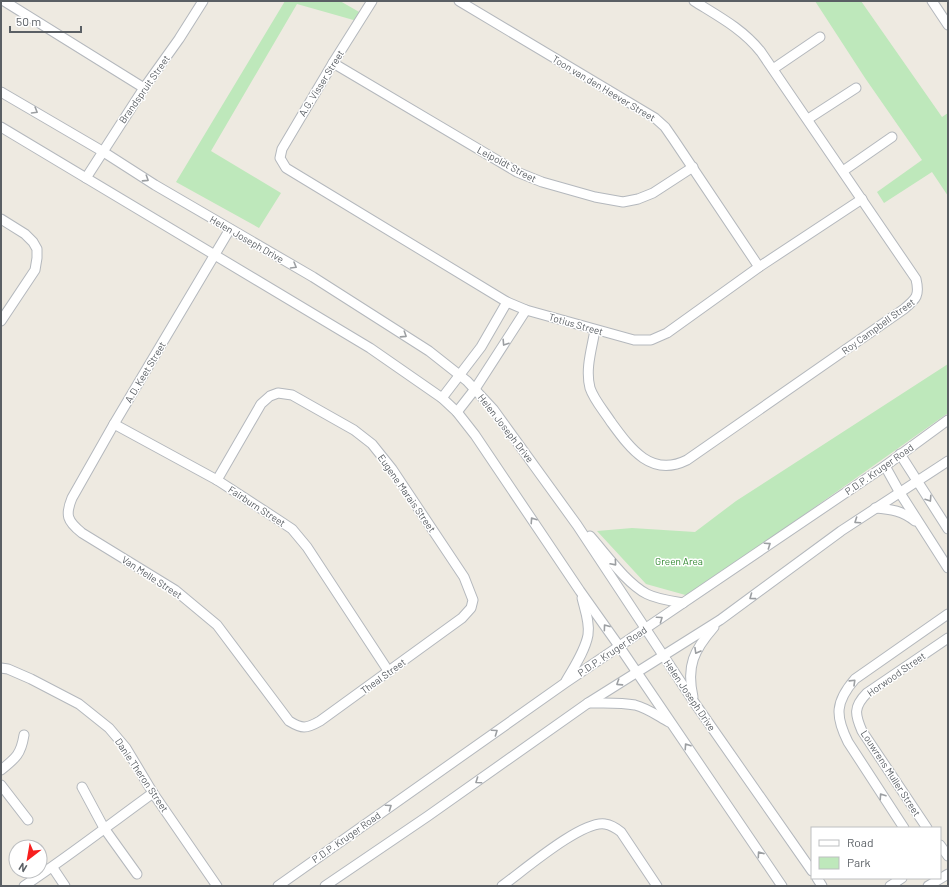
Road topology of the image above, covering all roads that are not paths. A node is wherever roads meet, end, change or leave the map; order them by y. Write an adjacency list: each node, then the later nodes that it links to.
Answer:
1 (4, 1): 11 (street)
2 (203, 1): 11 (street, Brandspruit Street)
3 (372, 1): 9 (street, A.G. Visser Street)
4 (459, 1): 18 (street, Toon van den Heever Street)
5 (694, 1): 10 (street, Roy Campbell Street)
6 (932, 1): 7 (street)
7 (948, 25)
8 (820, 37): 10 (street)
9 (333, 63): 18 (street, Leipoldt Street); 19 (street, A.G. Visser Street)
10 (773, 69): 14 (street, Roy Campbell Street)
11 (144, 88): 17 (street, Brandspruit Street)
12 (856, 88): 14 (street)
13 (1, 92): 17 (street, Helen Joseph Drive, one-way to 17)
14 (808, 119): 20 (street, Roy Campbell Street)
15 (1, 127): 21 (street)
16 (892, 137): 20 (street)
17 (102, 151): 21 (street, Brandspruit Street); 24 (street, Helen Joseph Drive, one-way to 24)
18 (693, 167): 26 (street, Toon van den Heever Street)
19 (286, 168): 27 (street, Totius Street)
20 (843, 170): 22 (street, Roy Campbell Street)
21 (86, 178): 25 (street)
22 (862, 199): 26 (street, Totius Street); 30 (street, Roy Campbell Street)
23 (1, 219): 29 (street)
24 (230, 229): 25 (street, A.D. Keet Street); 31 (street, Helen Joseph Drive, one-way to 31)
25 (214, 255): 33 (street); 36 (street, A.D. Keet Street)
26 (759, 267): 30 (street, Totius Street)
27 (507, 302): 28 (street, Totius Street); 31 (street)
28 (526, 310): 30 (street, Totius Street); 32 (street, one-way to 32)
29 (1, 321)
30 (595, 330)
31 (460, 374): 32 (street, Helen Joseph Drive); 33 (street)
32 (475, 389): 34 (street); 45 (street, Helen Joseph Drive)
33 (442, 398): 34 (street)
34 (458, 412): 49 (street, one-way to 34)
35 (948, 420): 37 (street, P.D.P. Kruger Road)
36 (114, 424): 40 (street, Fairburn Street); 44 (street, A.D. Keet Street)
37 (900, 454): 39 (street, P.D.P. Kruger Road); 41 (street)
38 (948, 461): 41 (street)
39 (885, 466): 42 (street); 50 (street, P.D.P. Kruger Road, one-way to 39)
40 (217, 480): 51 (street, Eugene Marais Street); 59 (street, Fairburn Street)
41 (917, 482): 42 (street); 47 (street, one-way to 47)
42 (900, 493): 43 (street); 46 (street)
43 (875, 508): 46 (street); 53 (street, one-way to 53)
44 (68, 517): 65 (street, Van Melle Street)
45 (577, 525): 50 (street, one-way to 50); 54 (street, Helen Joseph Drive)
46 (921, 526): 48 (street)
47 (948, 529)
48 (948, 568)
49 (580, 591): 56 (street, one-way to 49); 61 (street)
50 (683, 603): 54 (street, P.D.P. Kruger Road, one-way to 50)
51 (471, 608): 59 (street, Theal Street)
52 (948, 614): 73 (street, one-way to 52)
53 (720, 620): 57 (street); 62 (street, one-way to 62)
54 (646, 629): 56 (street, P.D.P. Kruger Road); 57 (street, Helen Joseph Drive)
55 (948, 638): 64 (street, Horwood Street)
56 (619, 646): 60 (street); 61 (street, P.D.P. Kruger Road)
57 (664, 656): 60 (street); 62 (street, Helen Joseph Drive)
58 (1, 668): 71 (street, Danie Theron Street)
59 (389, 672): 65 (street, Theal Street)
60 (636, 672): 63 (street, one-way to 63); 66 (street)
61 (565, 682): 85 (street, P.D.P. Kruger Road, one-way to 61)
62 (694, 702): 77 (street, Helen Joseph Drive)
63 (588, 703): 66 (street); 86 (street, one-way to 86)
64 (856, 717): 74 (street, Louwrens Muller Street)
65 (289, 721)
66 (672, 723): 89 (street, one-way to 66)
67 (24, 735): 68 (street)
68 (1, 770)
69 (1, 785): 72 (street)
70 (82, 787): 75 (street)
71 (153, 793): 75 (street); 84 (street, Danie Theron Street)
72 (28, 820)
73 (903, 827)
74 (927, 827)
75 (104, 828): 76 (street); 78 (street)
76 (53, 868): 82 (street); 83 (street)
77 (811, 870)
78 (137, 874)
79 (948, 874): 81 (street)
80 (900, 879): 90 (street)
81 (941, 881): 91 (street)
82 (24, 886)
83 (65, 886)
84 (217, 886)
85 (278, 886)
86 (325, 886)
87 (502, 886): 88 (street)
88 (657, 886)
89 (782, 886)
90 (890, 886)
91 (928, 886)

